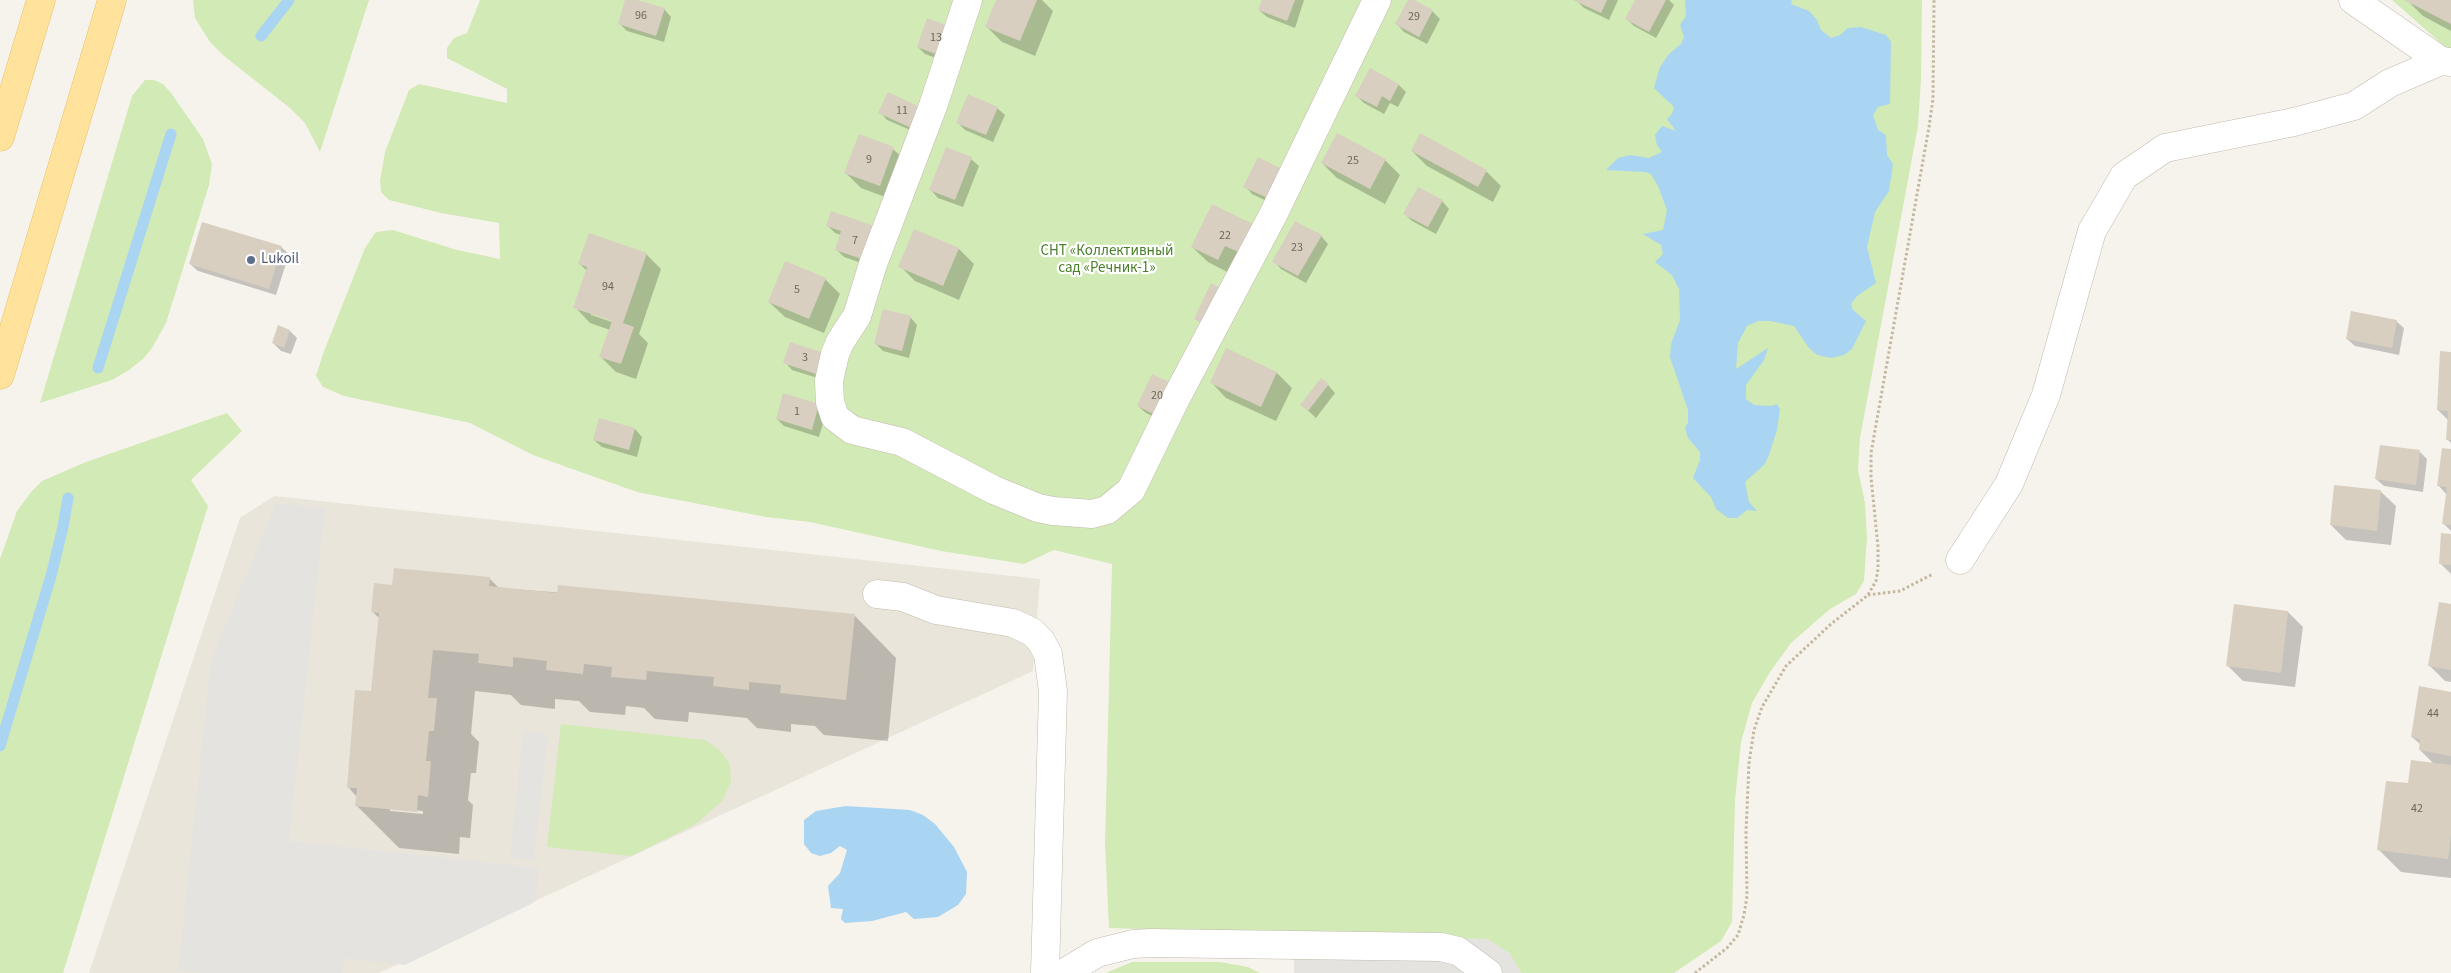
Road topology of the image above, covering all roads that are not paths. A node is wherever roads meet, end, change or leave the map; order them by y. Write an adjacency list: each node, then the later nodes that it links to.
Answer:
1 (41, 0): 7 (main road)
2 (112, 0): 8 (main road)
3 (968, 0): 4 (street)
4 (1377, 0)
5 (2352, 0): 6 (street)
6 (2446, 61): 9 (street)
7 (0, 137)
8 (0, 375)
9 (1960, 560)
10 (877, 594): 11 (street)
11 (1045, 973)
12 (1064, 973): 13 (street)
13 (1488, 973)

